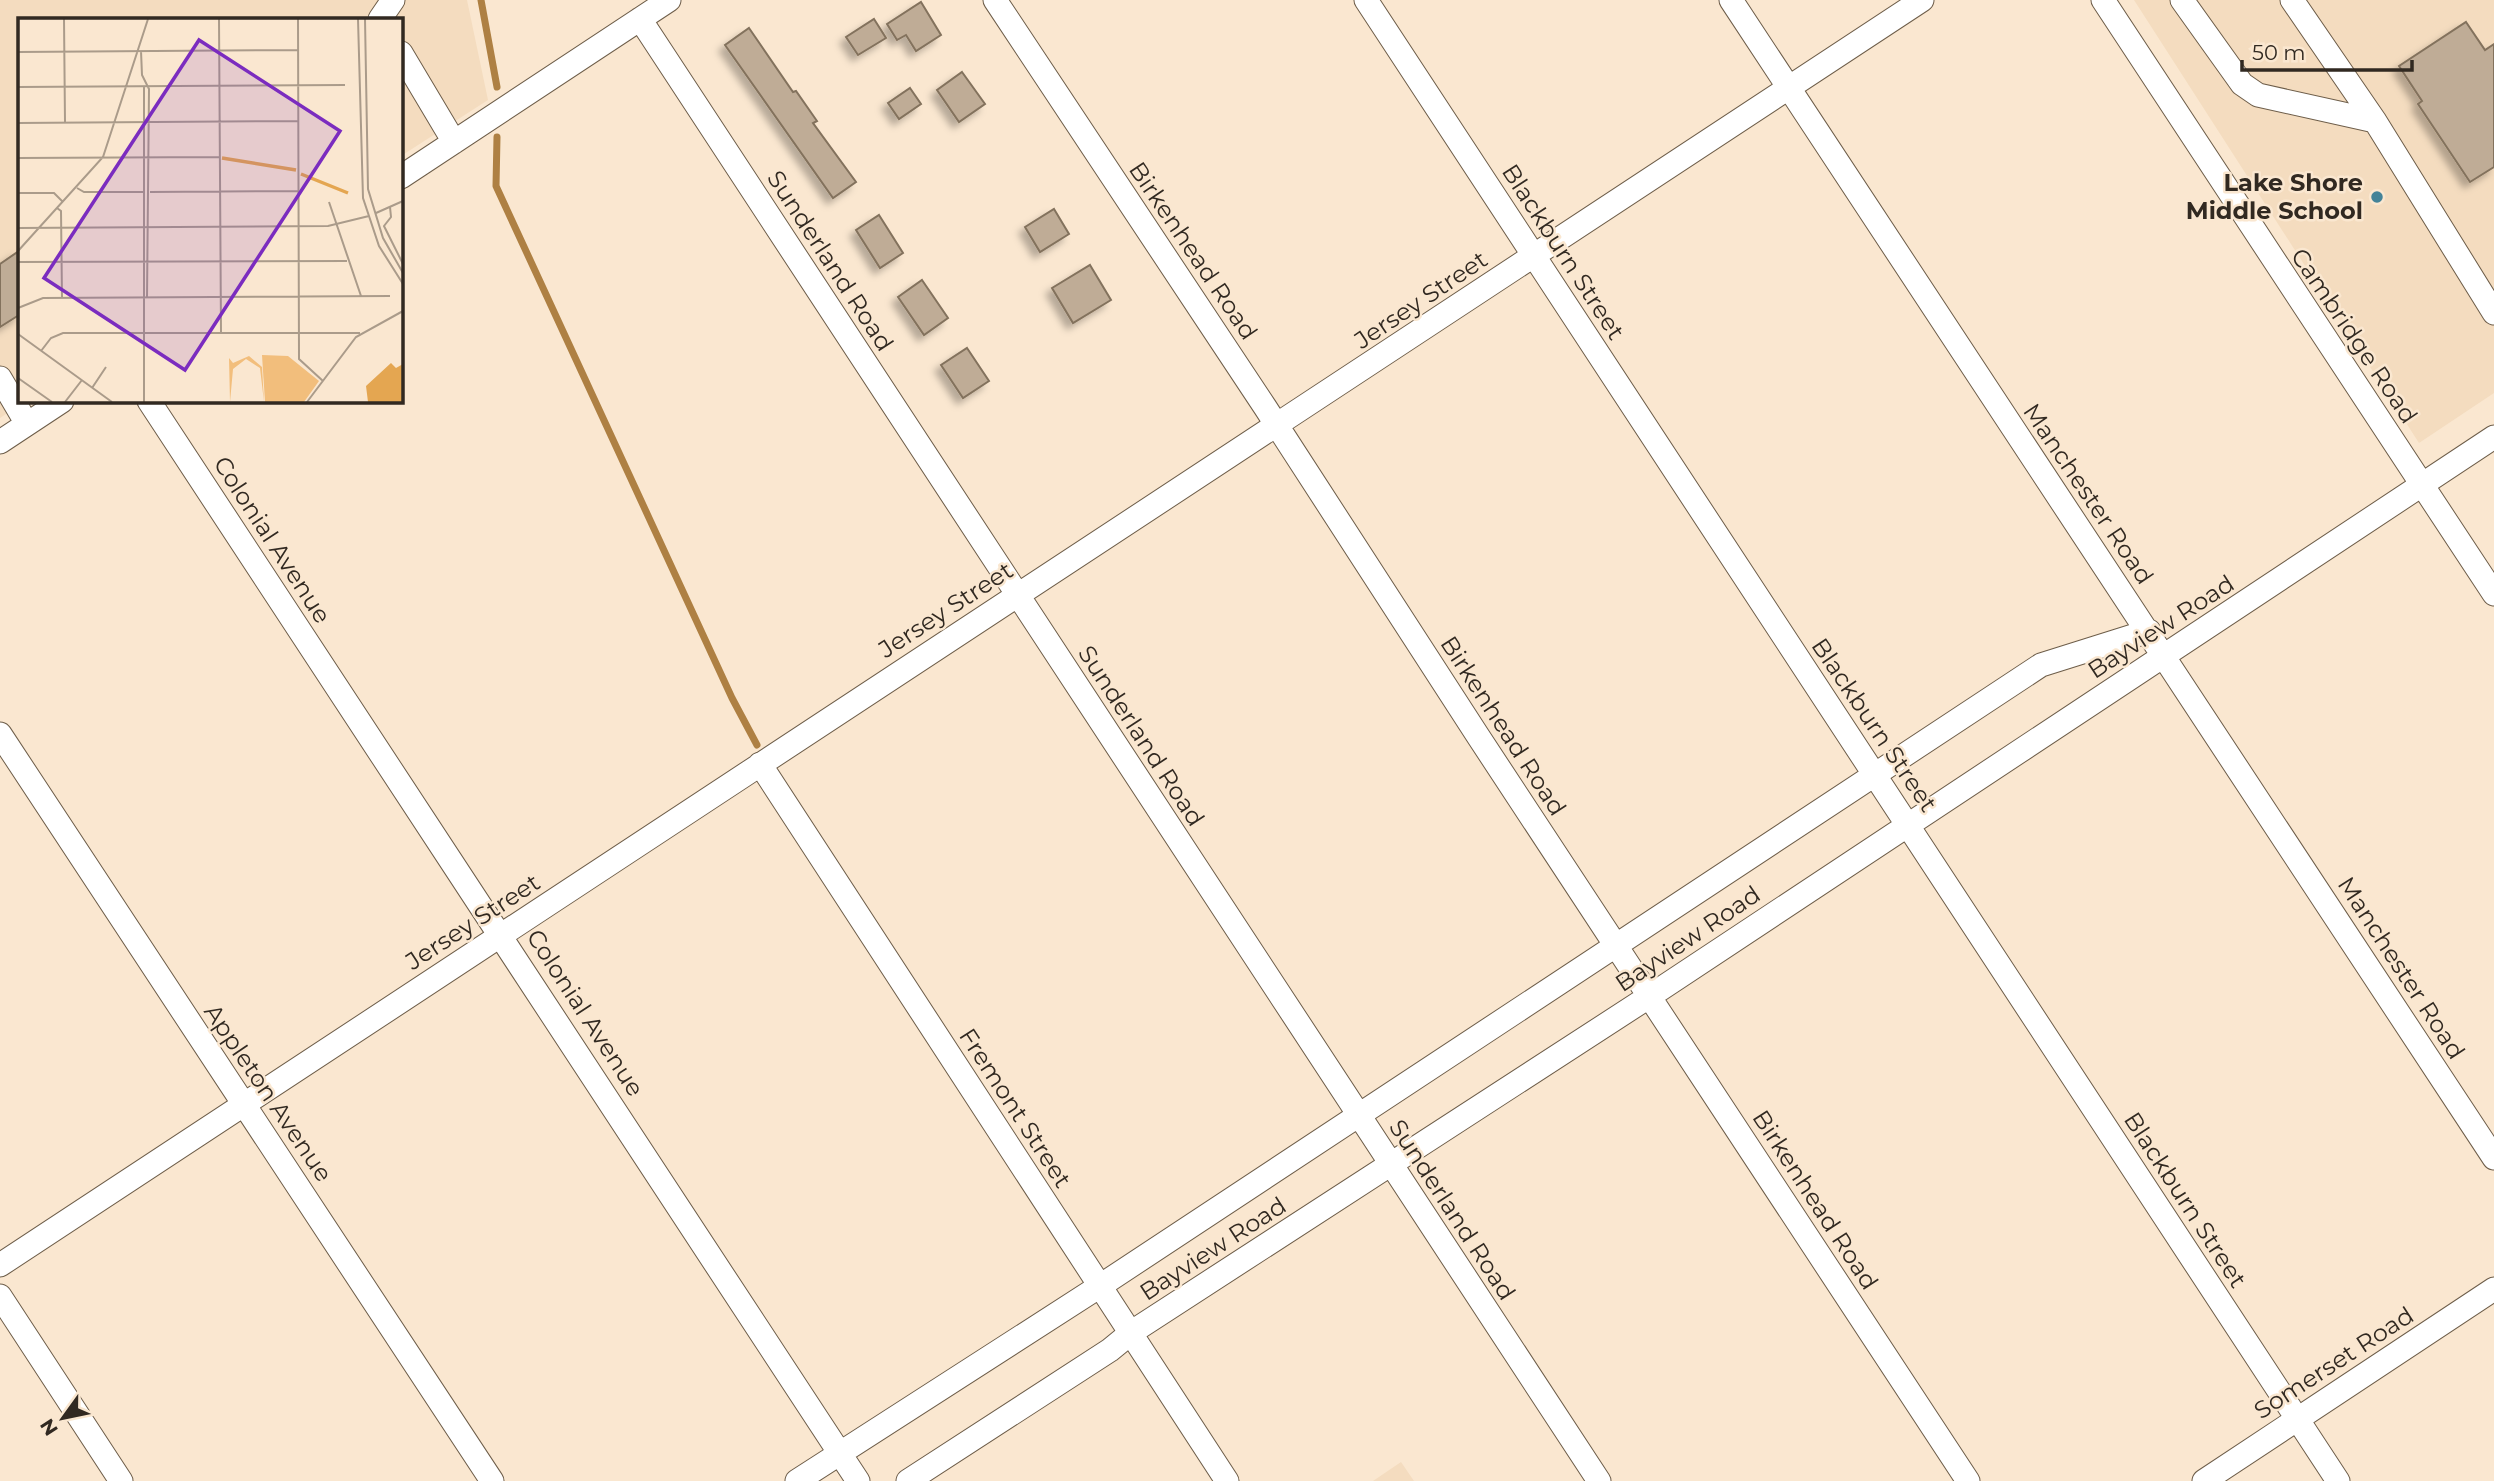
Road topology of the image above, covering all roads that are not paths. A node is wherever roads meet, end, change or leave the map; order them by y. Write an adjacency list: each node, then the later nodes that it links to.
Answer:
1 (369, 0): 11 (street)
2 (393, 0): 12 (street)
3 (668, 0): 13 (street)
4 (995, 0): 25 (street, Birkenhead Road)
5 (1366, 0): 19 (street, Blackburn Street)
6 (1731, 0): 15 (street, Manchester Road)
7 (1922, 0): 15 (street, Jersey Street)
8 (2182, 0): 16 (street)
9 (2292, 0): 16 (street)
10 (2112, 3): 28 (street, Cambridge Road)
11 (379, 18)
12 (381, 18)
13 (640, 19): 17 (street); 29 (street, Sunderland Road)
14 (402, 55): 17 (street)
15 (1790, 89): 19 (street, Jersey Street); 31 (street, Manchester Road)
16 (2375, 121): 20 (street)
17 (454, 142): 18 (street)
18 (402, 176)
19 (1534, 256): 25 (street, Jersey Street); 35 (street, Blackburn Street)
20 (2494, 313)
21 (0, 378): 24 (street)
22 (60, 402): 24 (street)
23 (150, 402): 37 (street, Colonial Avenue)
24 (27, 424): 27 (street)
25 (1277, 428): 29 (street, Jersey Street); 38 (street, Birkenhead Road)
26 (2494, 437): 28 (street, Bayview Road)
27 (0, 442)
28 (2422, 485): 30 (street, Cambridge Road); 32 (street, Bayview Road)
29 (1017, 594): 34 (street, Jersey Street); 41 (street, Sunderland Road)
30 (2494, 594)
31 (2149, 631): 32 (street, Manchester Road); 35 (street, Bayview Road)
32 (2165, 656): 36 (street, Bayview Road); 42 (street, Manchester Road)
33 (0, 734): 40 (street, Appleton Avenue)
34 (760, 764): 37 (street, Jersey Street); 45 (street, Fremont Street)
35 (1875, 775): 36 (street, Blackburn Street); 38 (street, Bayview Road)
36 (1910, 825): 39 (street, Bayview Road); 49 (street, Blackburn Street)
37 (501, 934): 40 (street, Jersey Street); 50 (street, Colonial Avenue)
38 (1617, 945): 39 (street, Birkenhead Road); 41 (street, Bayview Road)
39 (1650, 996): 43 (street, Bayview Road); 58 (street, Birkenhead Road)
40 (243, 1105): 44 (street, Jersey Street); 52 (street, Appleton Avenue)
41 (1358, 1115): 43 (street, Sunderland Road); 45 (street, Bayview Road)
42 (2494, 1158)
43 (1391, 1166): 48 (street, Bayview Road); 57 (street, Sunderland Road)
44 (0, 1265)
45 (1100, 1286): 48 (street, Fremont Street); 50 (street, Bayview Road)
46 (2494, 1289): 49 (street, Somerset Road)
47 (0, 1296): 51 (street)
48 (1132, 1332): 55 (street, Bayview Road); 56 (street, Fremont Street)
49 (2297, 1418): 59 (street, Somerset Road); 60 (street, Blackburn Street)
50 (840, 1453): 53 (street, Bayview Road); 54 (street, Colonial Avenue)
51 (121, 1481)
52 (492, 1481)
53 (797, 1481)
54 (858, 1481)
55 (908, 1481)
56 (1227, 1481)
57 (1599, 1481)
58 (1968, 1481)
59 (2204, 1481)
60 (2338, 1481)

